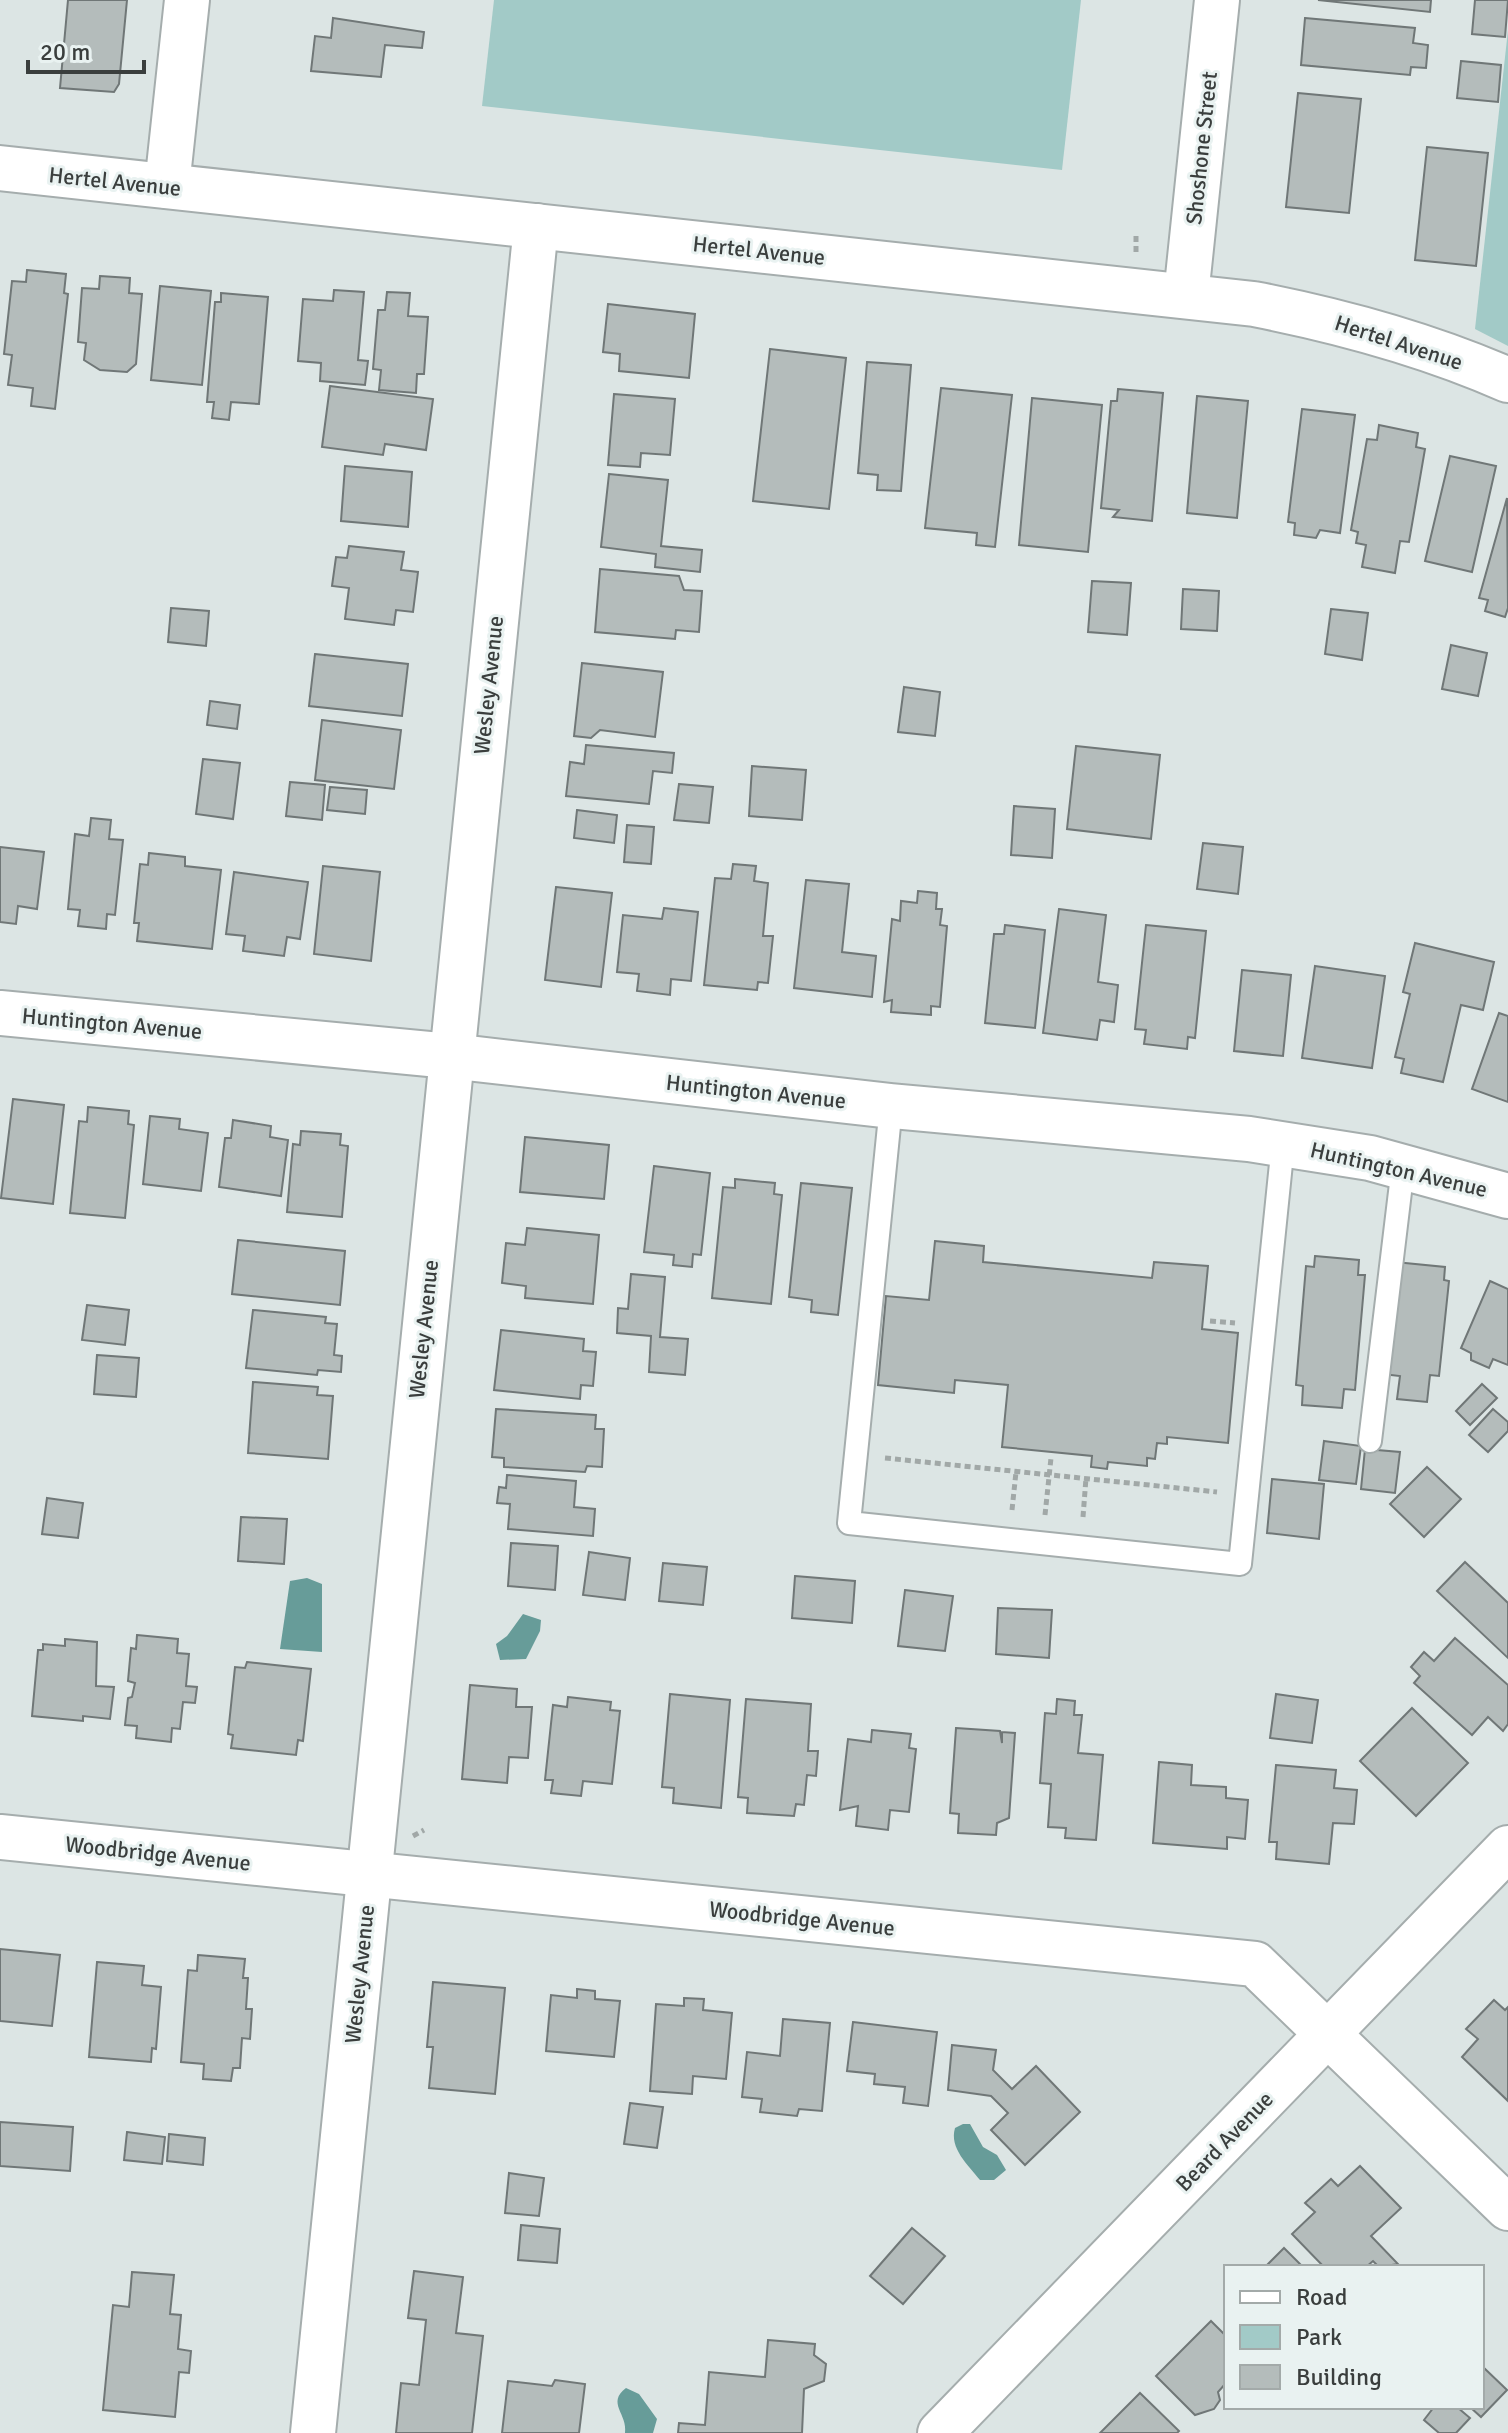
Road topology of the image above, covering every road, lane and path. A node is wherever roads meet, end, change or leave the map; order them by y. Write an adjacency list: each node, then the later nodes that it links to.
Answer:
1 (187, 0): 4 (street)
2 (1217, 0): 6 (street, Shoshone Street)
3 (0, 168): 4 (street, Hertel Avenue)
4 (167, 186): 5 (street, Hertel Avenue)
5 (536, 226): 6 (street, Hertel Avenue); 9 (street, Wesley Avenue)
6 (1186, 296): 7 (street, Hertel Avenue)
7 (1508, 380)
8 (0, 1013): 9 (street, Huntington Avenue)
9 (450, 1056): 10 (street, Huntington Avenue); 28 (street, Wesley Avenue)
10 (891, 1106): 11 (street, Huntington Avenue); 11 (lane)
11 (1283, 1144): 12 (street, Huntington Avenue)
12 (1403, 1167): 13 (street, Huntington Avenue); 16 (lane)
13 (1508, 1196)
14 (1210, 1321): 15 (path)
15 (1237, 1324)
16 (1370, 1441)
17 (875, 1457): 19 (path)
18 (1051, 1458): 20 (path)
19 (1016, 1472): 20 (path); 23 (path)
20 (1050, 1475): 21 (path); 24 (path)
21 (1086, 1478): 22 (path); 25 (path)
22 (1220, 1493)
23 (1012, 1511)
24 (1045, 1515)
25 (1083, 1519)
26 (0, 1837): 28 (street, Woodbridge Avenue)
27 (1508, 1848): 29 (street, Beard Avenue)
28 (369, 1874): 29 (street, Woodbridge Avenue); 31 (street, Wesley Avenue)
29 (1328, 2034): 30 (street, Woodbridge Avenue); 32 (street, Beard Avenue)
30 (1508, 2208)
31 (313, 2433)
32 (940, 2433)

